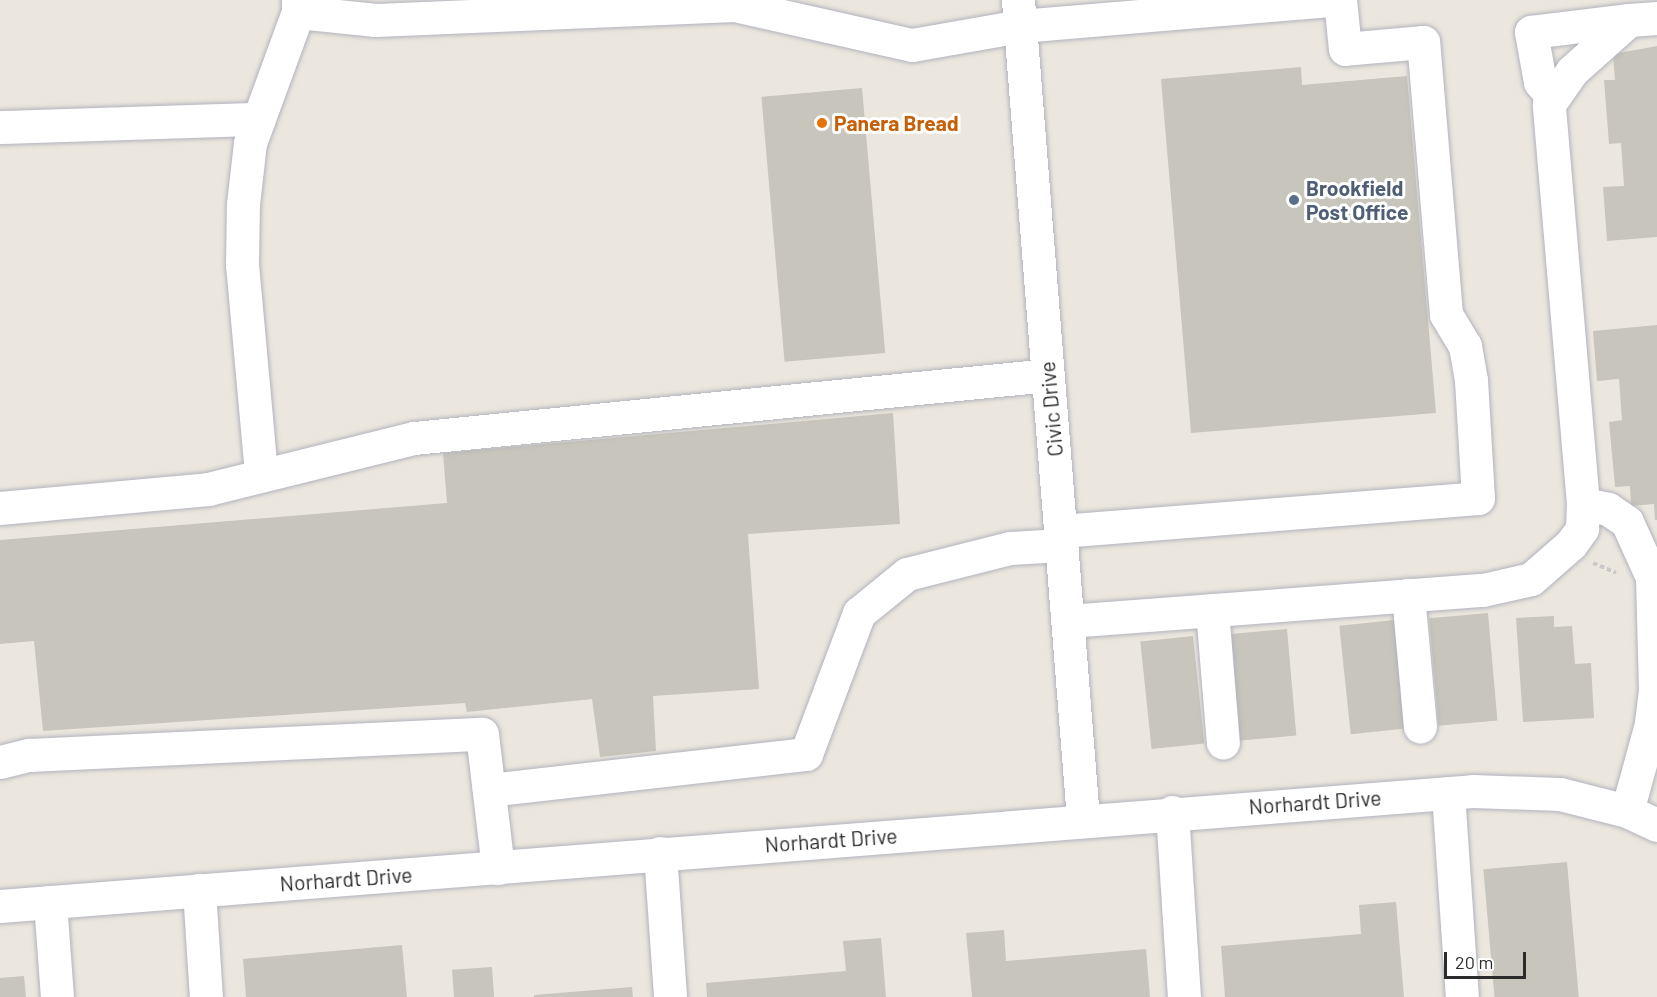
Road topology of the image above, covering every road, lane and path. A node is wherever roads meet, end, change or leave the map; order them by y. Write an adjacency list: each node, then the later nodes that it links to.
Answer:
1 (1327, 0): 4 (street)
2 (1340, 0): 13 (street)
3 (298, 6): 4 (street); 7 (street)
4 (1019, 13): 9 (street, Civic Drive)
5 (1643, 19): 6 (street); 6 (street)
6 (1551, 95): 11 (street)
7 (259, 119): 8 (street); 10 (street)
8 (0, 127)
9 (1048, 375): 10 (street); 13 (street, Civic Drive)
10 (261, 473): 12 (street)
11 (1583, 504): 14 (street); 15 (street)
12 (0, 508)
13 (1061, 538): 17 (street, Civic Drive); 22 (street)
14 (1655, 577): 18 (street)
15 (1408, 595): 16 (street); 19 (street)
16 (1212, 610): 17 (street); 20 (street)
17 (1068, 621): 26 (street, Civic Drive)
18 (1656, 673): 24 (street)
19 (1420, 726)
20 (1223, 743)
21 (0, 762): 22 (street)
22 (489, 790): 29 (street)
23 (1448, 793): 24 (street, Norhardt Drive); 25 (street, Norhardt Drive); 37 (street)
24 (1627, 810): 27 (street, Norhardt Drive)
25 (1172, 813): 26 (street, Norhardt Drive); 36 (street)
26 (1083, 819): 28 (street, Norhardt Drive)
27 (1657, 825)
28 (660, 854): 29 (street, Norhardt Drive); 35 (street)
29 (498, 868): 30 (street, Norhardt Drive)
30 (199, 890): 31 (street, Norhardt Drive); 34 (street)
31 (50, 902): 32 (street, Norhardt Drive); 33 (street)
32 (0, 906)
33 (57, 997)
34 (206, 997)
35 (670, 997)
36 (1184, 997)
37 (1462, 997)

